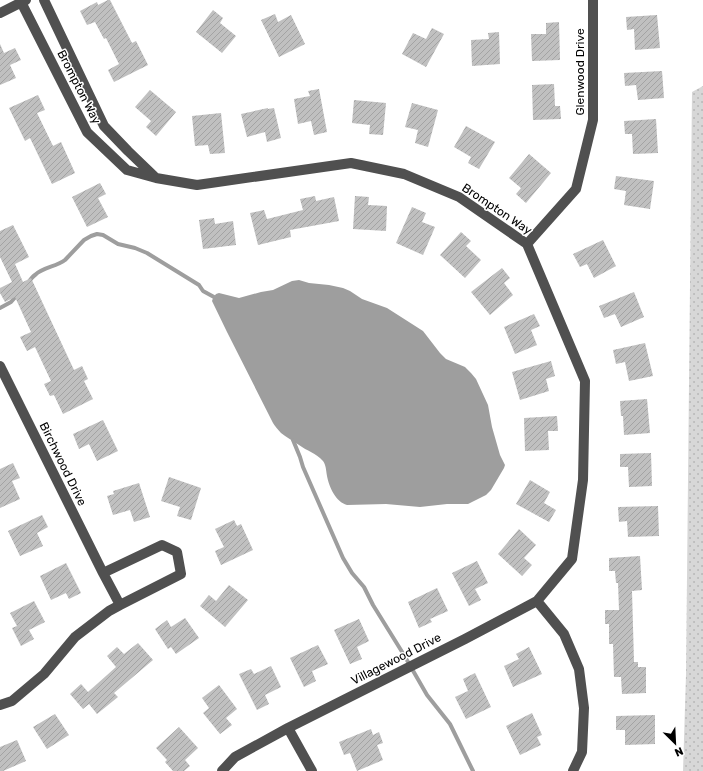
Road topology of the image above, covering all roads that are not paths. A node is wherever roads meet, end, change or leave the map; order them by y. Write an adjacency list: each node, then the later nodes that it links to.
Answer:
1 (44, 0): 5 (street, Brompton Way)
2 (593, 0): 6 (street, Glenwood Drive)
3 (23, 1): 4 (street); 5 (street, Brompton Way)
4 (0, 13)
5 (156, 178): 6 (street, Brompton Way)
6 (527, 244): 8 (street, Brompton Way)
7 (0, 366): 9 (street, Birchwood Drive)
8 (572, 559): 10 (street, Villagewood Drive)
9 (103, 573): 11 (street, Birchwood Drive); 11 (street)
10 (537, 601): 13 (street, Villagewood Drive); 16 (street)
11 (120, 604): 12 (street)
12 (0, 705)
13 (288, 728): 14 (street, Villagewood Drive); 15 (street)
14 (222, 771)
15 (312, 771)
16 (573, 771)

